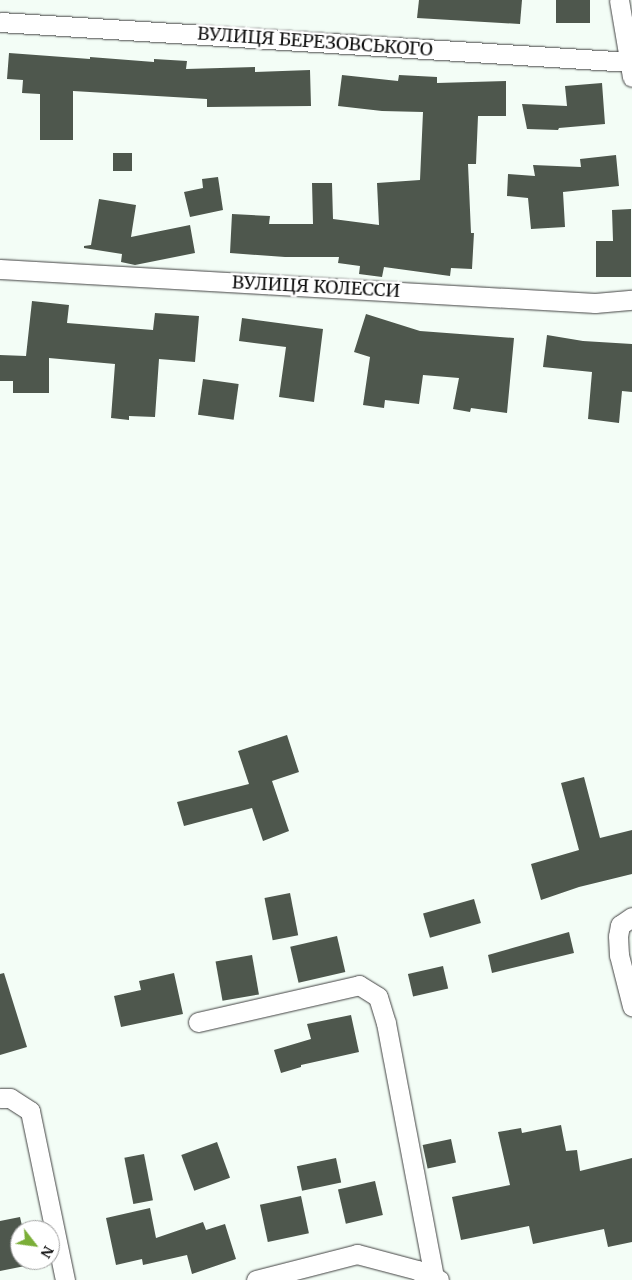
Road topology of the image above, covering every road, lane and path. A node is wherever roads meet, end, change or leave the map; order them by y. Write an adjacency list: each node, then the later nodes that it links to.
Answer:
1 (619, 0): 3 (street, ВУЛИЦЯ БЕРЕЗОВСЬКОГО)
2 (0, 22): 3 (street, ВУЛИЦЯ БЕРЕЗОВСЬКОГО)
3 (631, 70)
4 (0, 269): 5 (street, ВУЛИЦЯ КОЛЕССИ)
5 (632, 300)
6 (632, 917): 7 (street)
7 (632, 1006)
8 (198, 1022): 10 (street)
9 (0, 1098): 11 (street)
10 (436, 1279): 12 (street)
11 (65, 1280)
12 (256, 1280)

